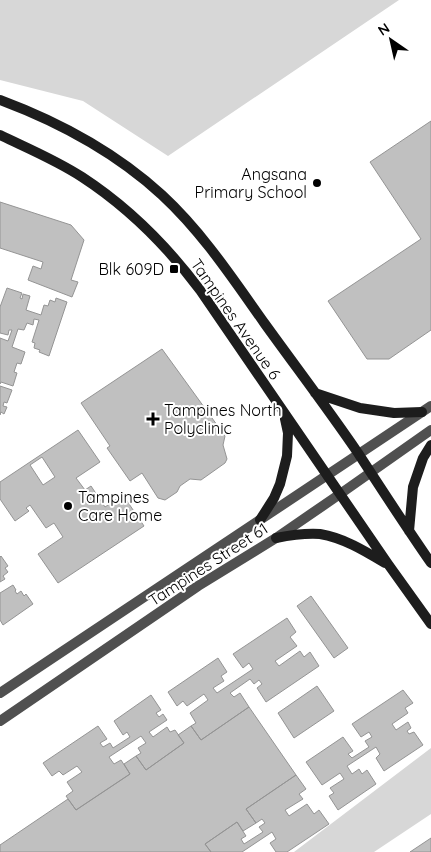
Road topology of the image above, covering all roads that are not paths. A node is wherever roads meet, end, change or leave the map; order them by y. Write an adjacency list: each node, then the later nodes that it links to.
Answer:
1 (0, 100): 3 (street, Tampines Avenue 6)
2 (0, 135): 6 (street, Tampines Avenue 6)
3 (315, 393): 5 (street); 9 (street, Tampines Avenue 6)
4 (431, 406): 5 (street, Tampines Street 61)
5 (422, 412): 9 (street, Tampines Street 61)
6 (284, 413): 11 (street, Tampines Avenue 6); 13 (street)
7 (431, 430): 10 (street, Tampines Street 61)
8 (431, 445): 14 (street)
9 (358, 454): 10 (street, Tampines Avenue 6); 11 (street, Tampines Street 61)
10 (371, 473): 12 (street, Tampines Street 61); 14 (street, Tampines Avenue 6)
11 (327, 475): 12 (street, Tampines Avenue 6); 13 (street, Tampines Street 61)
12 (340, 494): 15 (street, Tampines Street 61); 17 (street, Tampines Avenue 6)
13 (260, 520): 19 (street, Tampines Street 61)
14 (409, 531): 16 (street, Tampines Avenue 6)
15 (276, 538): 17 (street); 20 (street, Tampines Street 61)
16 (431, 563)
17 (388, 564): 18 (street, Tampines Avenue 6)
18 (431, 624)
19 (0, 693)
20 (0, 721)

